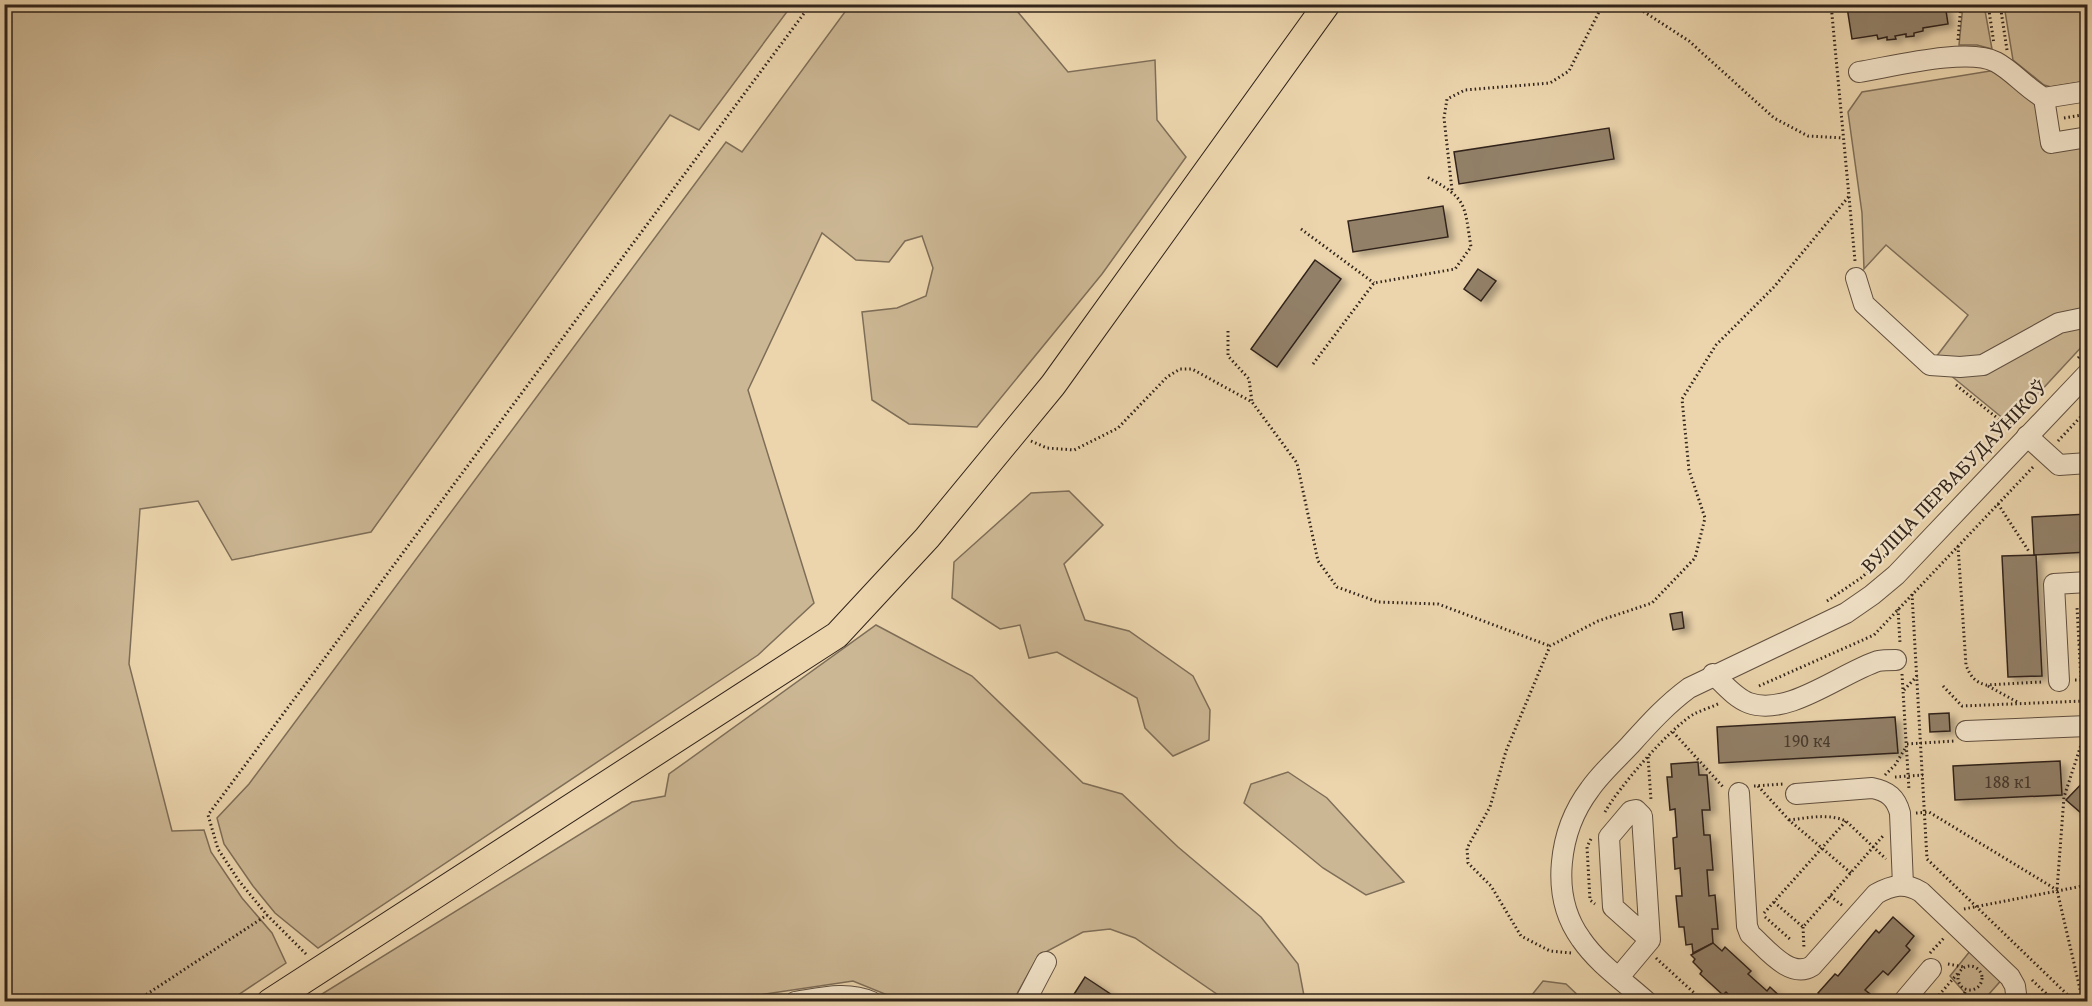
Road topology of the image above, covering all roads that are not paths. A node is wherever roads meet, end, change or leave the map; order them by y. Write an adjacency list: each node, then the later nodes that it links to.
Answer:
1 (1327, 4): 24 (main road)
2 (1859, 72): 4 (street)
3 (2088, 91): 4 (street)
4 (2044, 98): 5 (street)
5 (2088, 137)
6 (1856, 278): 7 (street)
7 (2088, 317)
8 (2088, 373): 9 (street, ВУЛІЦА ПЕРВАБУДАЎНІКОЎ)
9 (2019, 432): 10 (street); 13 (street, ВУЛІЦА ПЕРВАБУДАЎНІКОЎ)
10 (2088, 463)
11 (2088, 582): 14 (street)
12 (1900, 657): 13 (street)
13 (1713, 674): 23 (street, ВУЛІЦА ПЕРВАБУДАЎНІКОЎ)
14 (2060, 681)
15 (2086, 730): 16 (street)
16 (1966, 731)
17 (1794, 789): 19 (street)
18 (1747, 790): 19 (street)
19 (1903, 885): 30 (street)
20 (1650, 940): 20 (street); 23 (street)
21 (1046, 962): 27 (street)
22 (1931, 969): 29 (street)
23 (1619, 977): 28 (street, ВУЛІЦА ПЕРВАБУДАЎНІКОЎ)
24 (270, 1002)
25 (795, 1002): 26 (street)
26 (872, 1002)
27 (1024, 1002)
28 (1647, 1002)
29 (1903, 1002)
30 (2017, 1002)

